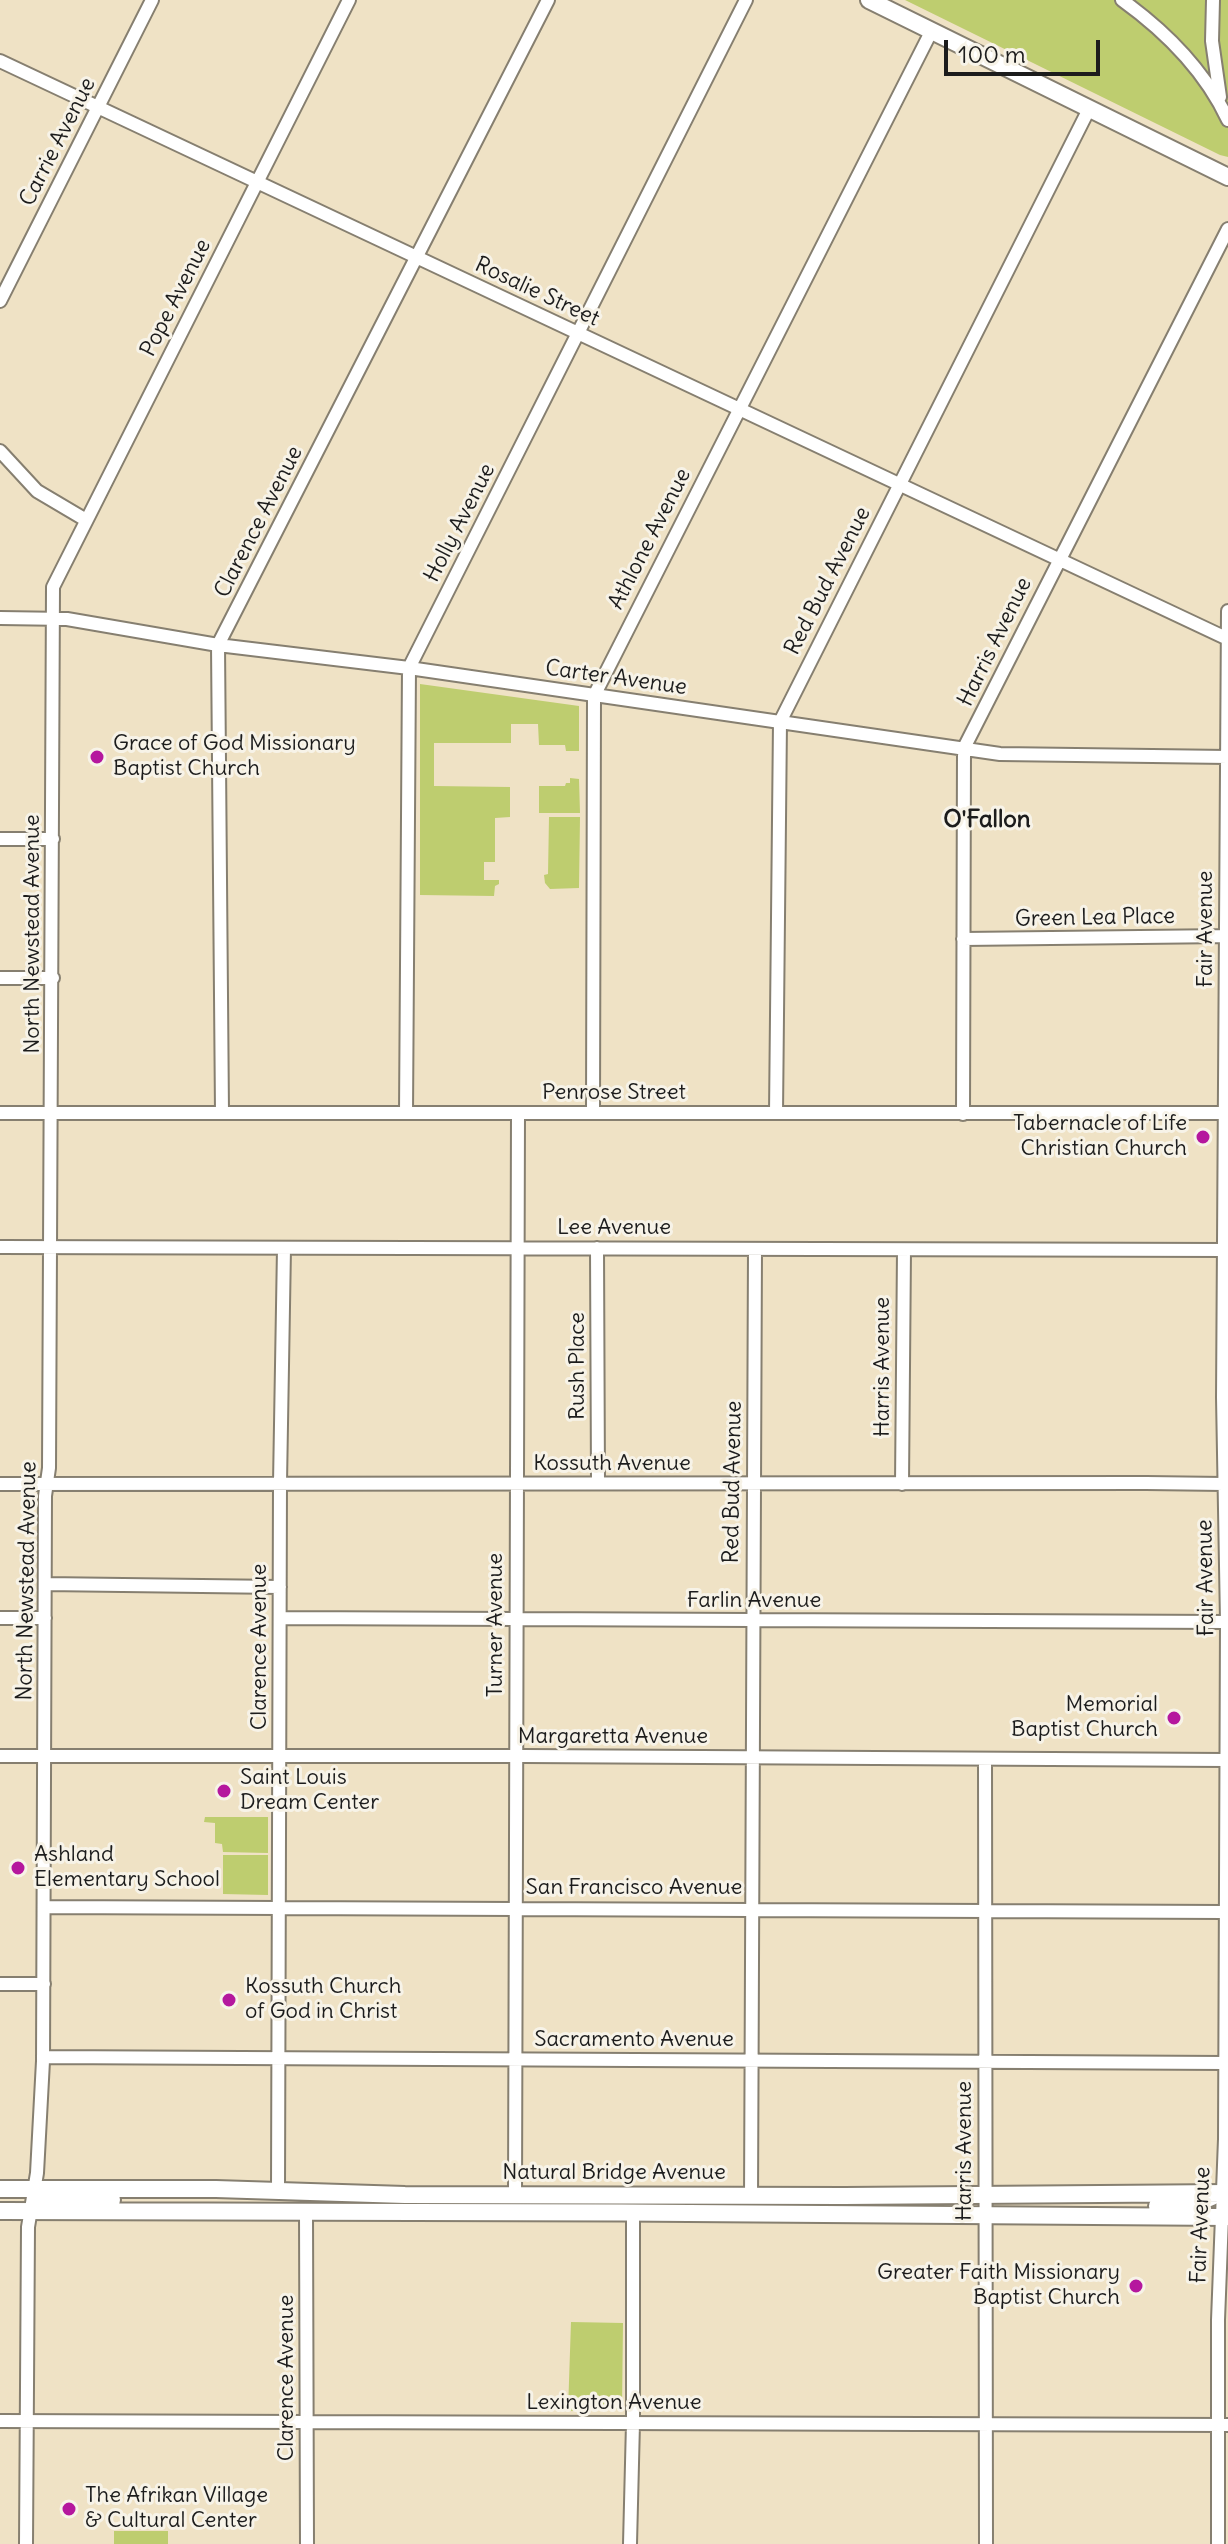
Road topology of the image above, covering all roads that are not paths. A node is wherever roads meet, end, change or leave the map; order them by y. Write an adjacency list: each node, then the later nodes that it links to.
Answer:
1 (152, 0): 10 (street, Carrie Avenue)
2 (349, 0): 14 (street, Pope Avenue)
3 (548, 0): 16 (street, Clarence Avenue)
4 (746, 0): 18 (street, Holly Avenue)
5 (869, 0): 8 (main road)
6 (1122, 0): 12 (street)
7 (1213, 0): 12 (street)
8 (932, 30): 11 (main road); 19 (street, Athlone Avenue)
9 (0, 61): 10 (street, Rosalie Street)
10 (98, 106): 14 (street, Rosalie Street); 17 (street, Carrie Avenue)
11 (1089, 109): 13 (main road); 21 (street, Red Bud Avenue)
12 (1225, 114)
13 (1228, 177)
14 (257, 183): 16 (street, Rosalie Street); 22 (street, Pope Avenue)
15 (1228, 229): 23 (street, Harris Avenue)
16 (417, 258): 18 (street, Rosalie Street); 28 (street, Clarence Avenue)
17 (0, 301)
18 (578, 333): 19 (street, Rosalie Street); 29 (street, Holly Avenue)
19 (738, 409): 21 (street, Rosalie Street); 30 (street, Athlone Avenue)
20 (0, 451): 22 (street)
21 (898, 485): 23 (street, Rosalie Street); 31 (street, Red Bud Avenue)
22 (86, 520): 26 (street, Pope Avenue)
23 (1058, 559): 27 (street, Rosalie Street); 32 (street, Harris Avenue)
24 (1228, 611): 27 (street, Fair Avenue)
25 (0, 618): 26 (street, Carter Avenue)
26 (53, 618): 28 (street, Carter Avenue); 35 (street, North Newstead Avenue)
27 (1228, 639): 33 (street, Fair Avenue)
28 (218, 645): 29 (street, Carter Avenue); 42 (street, Clarence Avenue)
29 (409, 668): 30 (street, Carter Avenue); 43 (street, Holly Avenue)
30 (594, 696): 31 (street, Carter Avenue); 45 (street, Athlone Avenue)
31 (780, 722): 32 (street, Carter Avenue); 46 (street, Red Bud Avenue)
32 (964, 748): 33 (street, Carter Avenue); 37 (street, Harris Avenue)
33 (1228, 757): 36 (street, Fair Avenue)
34 (0, 839): 35 (street)
35 (53, 839): 39 (street, North Newstead Avenue)
36 (1227, 936): 37 (street, Green Lea Place); 47 (street, Fair Avenue)
37 (963, 939): 48 (street, Harris Avenue)
38 (0, 978): 39 (street)
39 (53, 978): 40 (street, North Newstead Avenue)
40 (52, 1112): 41 (street, Penrose Street); 42 (street, Penrose Street); 50 (street, North Newstead Avenue)
41 (0, 1113)
42 (222, 1113): 43 (street, Penrose Street)
43 (406, 1113): 44 (street, Penrose Street)
44 (518, 1113): 45 (street, Penrose Street); 51 (street)
45 (593, 1113): 46 (street, Penrose Street)
46 (776, 1113): 48 (street, Penrose Street)
47 (1226, 1113): 48 (street, Penrose Street); 56 (street, Fair Avenue)
48 (963, 1114)
49 (0, 1247): 50 (street, Lee Avenue)
50 (52, 1247): 52 (street, Lee Avenue); 60 (street, North Newstead Avenue)
51 (517, 1247): 52 (street, Lee Avenue); 53 (street, Lee Avenue); 61 (street, Turner Avenue)
52 (284, 1248): 57 (street, Clarence Avenue)
53 (597, 1248): 54 (street, Lee Avenue); 58 (street, Rush Place)
54 (755, 1249): 55 (street, Lee Avenue); 63 (street, Red Bud Avenue)
55 (904, 1250): 56 (street, Lee Avenue); 62 (street, Harris Avenue)
56 (1226, 1250): 64 (street, Fair Avenue)
57 (280, 1483): 60 (street, Kossuth Avenue); 61 (street, Kossuth Avenue); 67 (street, Clarence Avenue)
58 (598, 1483): 61 (street, Kossuth Avenue); 63 (street, Kossuth Avenue)
59 (0, 1484): 60 (street, Kossuth Avenue)
60 (47, 1484): 66 (street, North Newstead Avenue)
61 (516, 1484): 71 (street, Turner Avenue)
62 (902, 1484): 63 (street, Kossuth Avenue); 64 (street, Kossuth Avenue)
63 (754, 1485): 72 (street, Red Bud Avenue)
64 (1226, 1485): 65 (street, Fair Avenue)
65 (1227, 1532): 73 (street, Fair Avenue)
66 (45, 1584): 67 (street); 69 (street, North Newstead Avenue)
67 (280, 1587): 70 (street, Clarence Avenue)
68 (0, 1618): 69 (street)
69 (45, 1618): 76 (street, North Newstead Avenue)
70 (280, 1618): 71 (street, Farlin Avenue); 77 (street, Clarence Avenue)
71 (515, 1619): 72 (street, Farlin Avenue); 75 (street, Turner Avenue)
72 (752, 1621): 73 (street, Farlin Avenue); 78 (street, Red Bud Avenue)
73 (1227, 1622): 80 (street, Fair Avenue)
74 (0, 1756): 76 (street, Margaretta Avenue)
75 (515, 1756): 77 (street, Margaretta Avenue); 78 (street, Margaretta Avenue); 83 (street, Turner Avenue)
76 (45, 1757): 77 (street, Margaretta Avenue); 81 (street, North Newstead Avenue)
77 (280, 1758): 82 (street, Clarence Avenue)
78 (751, 1758): 79 (street, Margaretta Avenue); 84 (street, Red Bud Avenue)
79 (985, 1759): 80 (street, Margaretta Avenue); 85 (street, Harris Avenue)
80 (1226, 1760): 86 (street, Fair Avenue)
81 (44, 1907): 82 (street, San Francisco Avenue); 88 (street, North Newstead Avenue)
82 (279, 1908): 83 (street, San Francisco Avenue); 90 (street, Clarence Avenue)
83 (515, 1908): 84 (street, San Francisco Avenue); 91 (street, Turner Avenue)
84 (751, 1909): 85 (street, San Francisco Avenue); 92 (street, Red Bud Avenue)
85 (986, 1910): 86 (street, San Francisco Avenue); 93 (street, Harris Avenue)
86 (1224, 1912): 94 (street, Fair Avenue)
87 (0, 1984): 88 (street)
88 (44, 1984): 89 (street, North Newstead Avenue)
89 (44, 2057): 90 (street, Sacramento Avenue); 96 (street, North Newstead Avenue)
90 (279, 2060): 91 (street, Sacramento Avenue); 98 (street, Clarence Avenue)
91 (515, 2060): 92 (street, Sacramento Avenue); 100 (street, Turner Avenue)
92 (752, 2061): 93 (street, Sacramento Avenue); 102 (street, Red Bud Avenue)
93 (986, 2063): 94 (street, Sacramento Avenue); 101 (street, Harris Avenue)
94 (1225, 2063): 99 (street, Fair Avenue)
95 (0, 2189): 96 (main road, Natural Bridge Avenue)
96 (35, 2189): 97 (main road, Natural Bridge Avenue); 103 (main road); 105 (street, North Newstead Avenue)
97 (169, 2189): 98 (main road, Natural Bridge Avenue); 105 (main road)
98 (278, 2190): 100 (main road, Natural Bridge Avenue)
99 (1226, 2193): 101 (main road, Natural Bridge Avenue); 109 (main road); 110 (street, Fair Avenue)
100 (515, 2194): 102 (main road, Natural Bridge Avenue)
101 (984, 2195): 102 (main road, Natural Bridge Avenue); 108 (street, Harris Avenue)
102 (751, 2196)
103 (0, 2200)
104 (0, 2211): 105 (main road, Natural Bridge Avenue)
105 (30, 2211): 107 (main road, Natural Bridge Avenue); 112 (street, North Newstead Avenue)
106 (633, 2211): 107 (main road, Natural Bridge Avenue); 108 (main road, Natural Bridge Avenue); 114 (street)
107 (306, 2212): 115 (street, Clarence Avenue)
108 (985, 2214): 109 (main road, Natural Bridge Avenue); 113 (street, Harris Avenue)
109 (1084, 2215): 110 (main road, Natural Bridge Avenue)
110 (1226, 2215): 116 (street, Fair Avenue)
111 (0, 2421): 112 (street, Lexington Avenue)
112 (27, 2421): 115 (street, Lexington Avenue); 117 (street, North Newstead Avenue)
113 (987, 2422): 114 (street, Lexington Avenue); 116 (street, Lexington Avenue); 120 (street, Harris Avenue)
114 (633, 2423): 115 (street, Lexington Avenue); 119 (street)
115 (307, 2424): 118 (street, Clarence Avenue)
116 (1223, 2424): 121 (street, Fair Avenue)
117 (26, 2544)
118 (307, 2544)
119 (630, 2544)
120 (986, 2544)
121 (1218, 2544)

